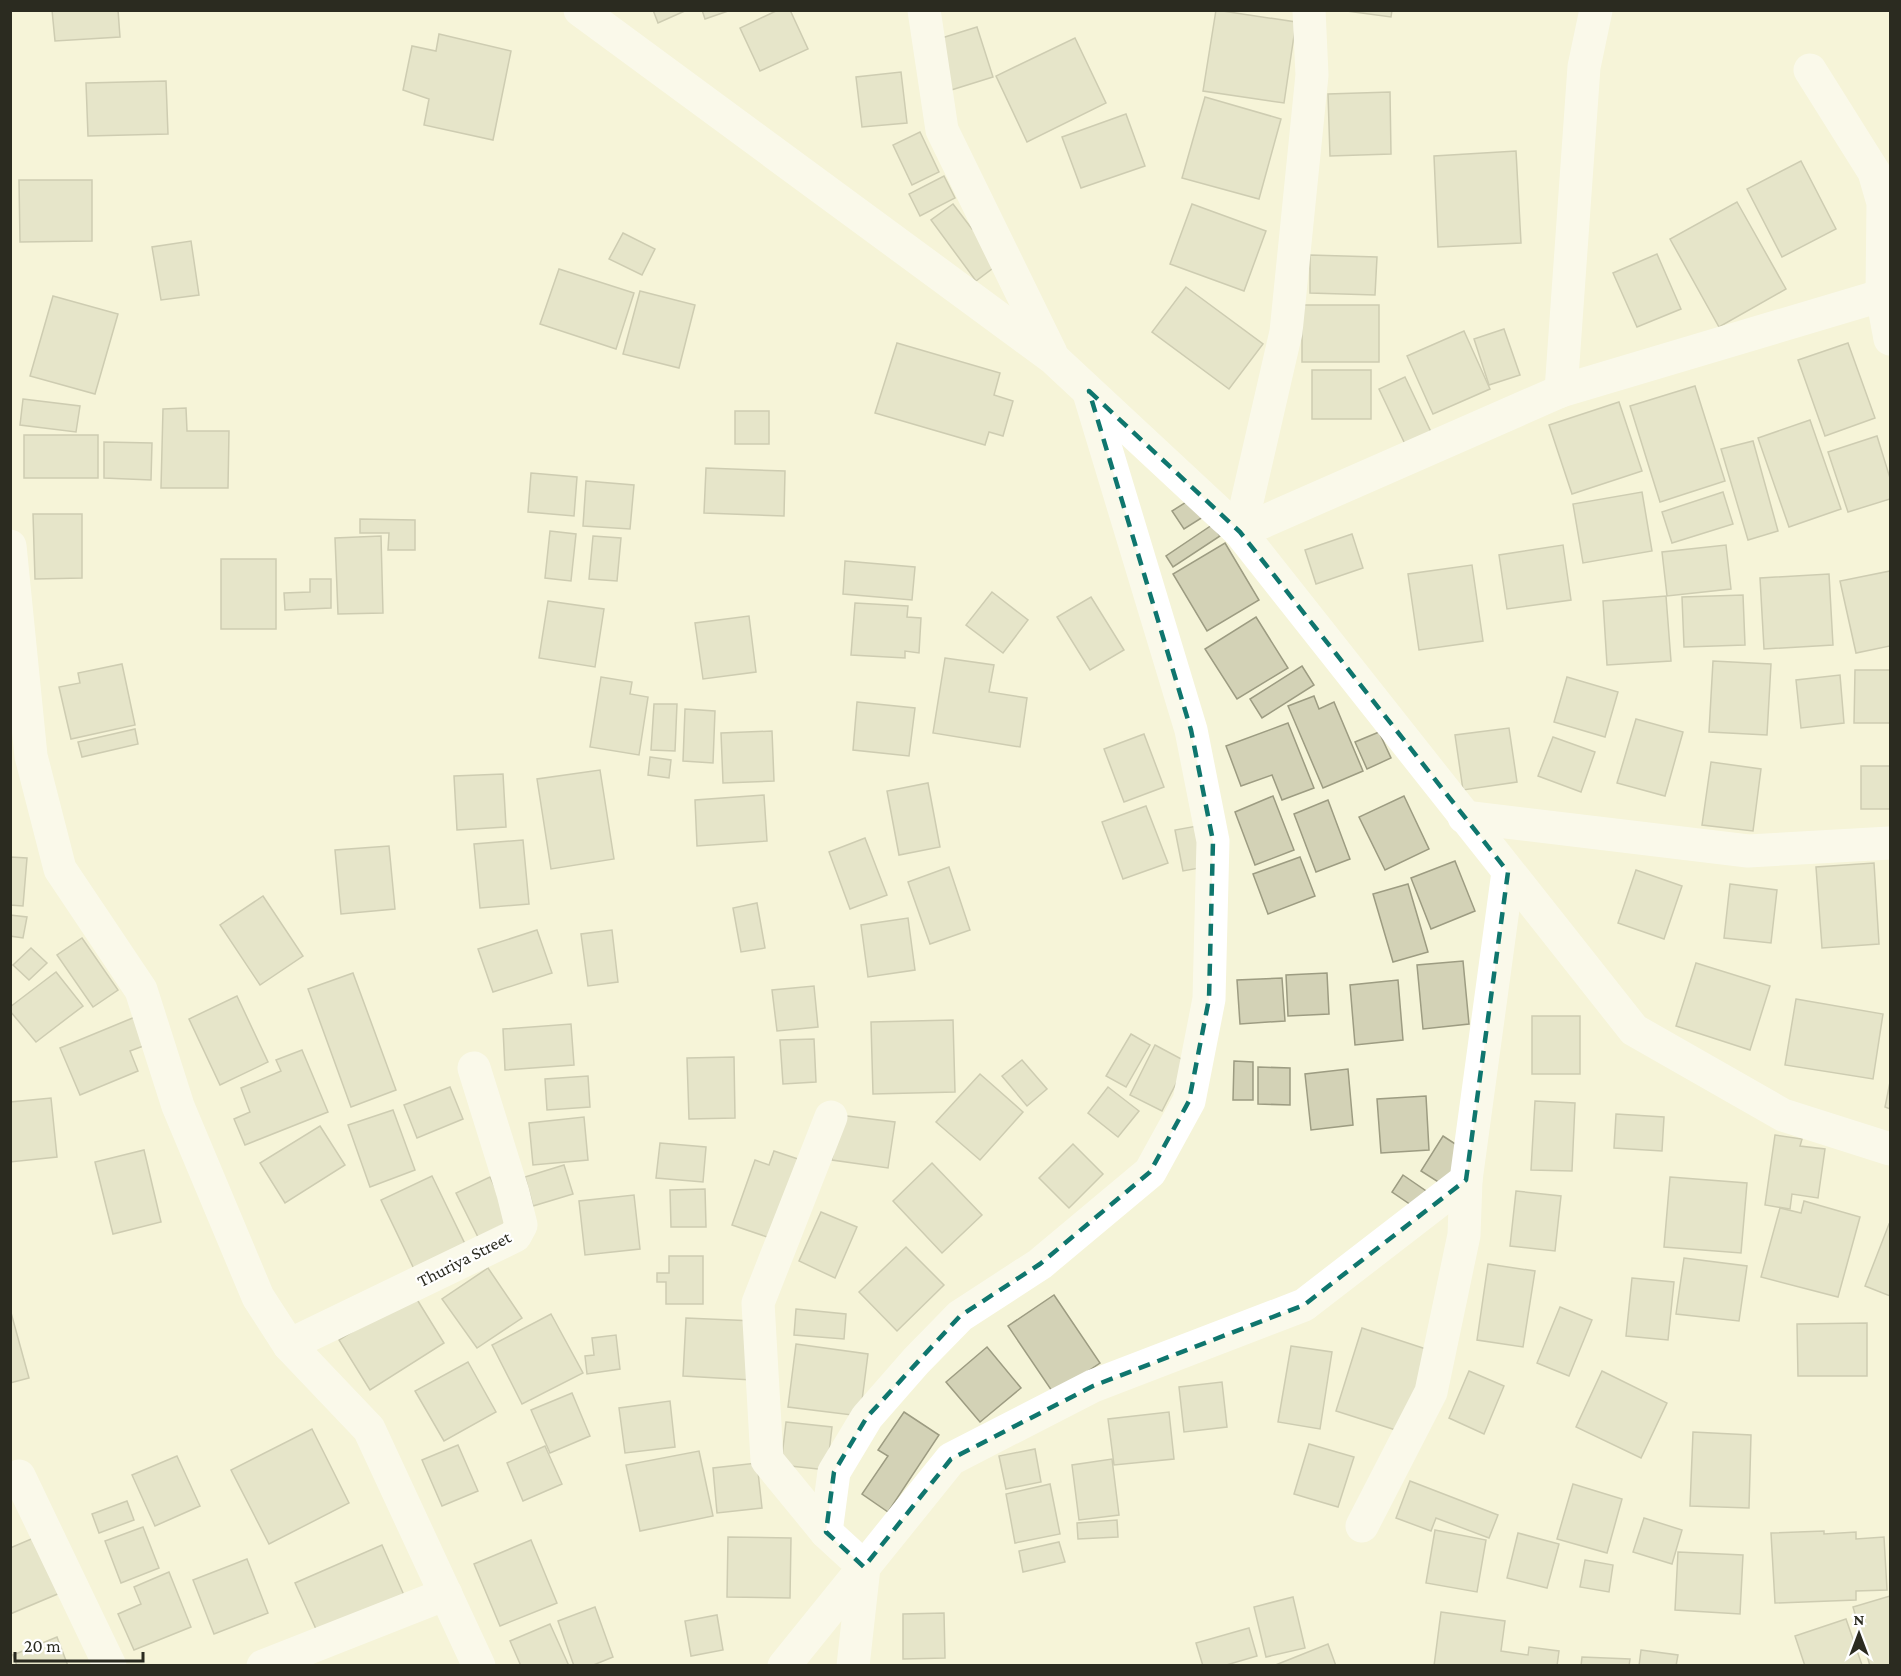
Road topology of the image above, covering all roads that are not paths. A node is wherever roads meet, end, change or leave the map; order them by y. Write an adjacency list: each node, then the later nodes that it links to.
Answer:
1 (580, 10): 8 (street)
2 (924, 10): 8 (street)
3 (1309, 10): 11 (street)
4 (1596, 10): 10 (street)
5 (1810, 70): 6 (street)
6 (1886, 294): 7 (street); 10 (street)
7 (1890, 339)
8 (1053, 358): 9 (street)
9 (1089, 391): 11 (street); 24 (street)
10 (1561, 391): 11 (street)
11 (1240, 532): 14 (street)
12 (10, 546): 13 (street)
13 (21, 755): 21 (street)
14 (1464, 817): 15 (street); 16 (street)
15 (1890, 843)
16 (1508, 872): 19 (street); 20 (street)
17 (474, 1068): 21 (street, Thuriya Street)
18 (831, 1117): 24 (street)
19 (1890, 1149)
20 (1466, 1180): 23 (street); 25 (street)
21 (289, 1345): 26 (street)
22 (19, 1476): 27 (street)
23 (1362, 1526)
24 (826, 1532): 25 (street)
25 (864, 1567): 30 (street); 31 (street)
26 (446, 1594): 28 (street); 29 (street)
27 (110, 1665)
28 (263, 1665)
29 (479, 1665)
30 (784, 1665)
31 (853, 1665)

